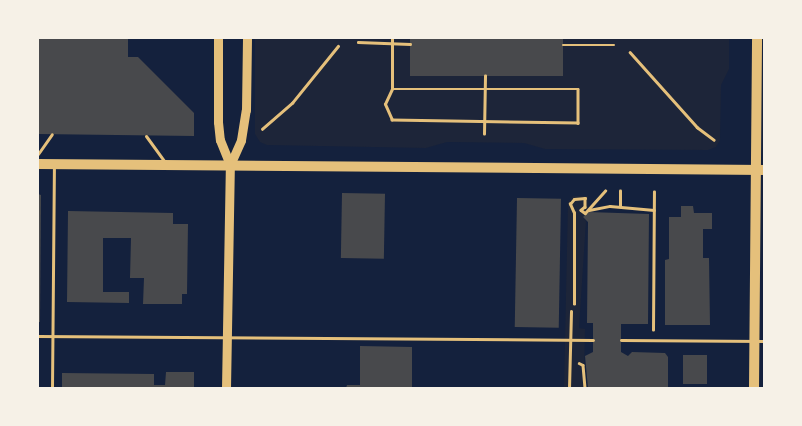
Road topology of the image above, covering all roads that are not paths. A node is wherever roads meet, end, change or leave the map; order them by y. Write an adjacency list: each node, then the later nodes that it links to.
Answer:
1 (218, 38): 10 (street)
2 (247, 38): 10 (street)
3 (757, 38): 11 (main road)
4 (52, 134): 6 (lane)
5 (146, 136): 9 (lane)
6 (38, 154)
7 (38, 164): 8 (main road)
8 (54, 164): 9 (main road); 14 (lane)
9 (167, 165): 10 (main road)
10 (230, 165): 11 (main road); 15 (street)
11 (759, 170): 19 (main road)
12 (572, 311): 16 (lane)
13 (38, 336): 14 (lane)
14 (52, 336): 15 (lane); 20 (lane)
15 (227, 336): 16 (lane); 21 (street)
16 (570, 340): 17 (lane); 22 (lane)
17 (593, 340)
18 (621, 340): 19 (lane)
19 (759, 341): 23 (main road)
20 (52, 388)
21 (226, 388)
22 (570, 388)
23 (754, 388)

